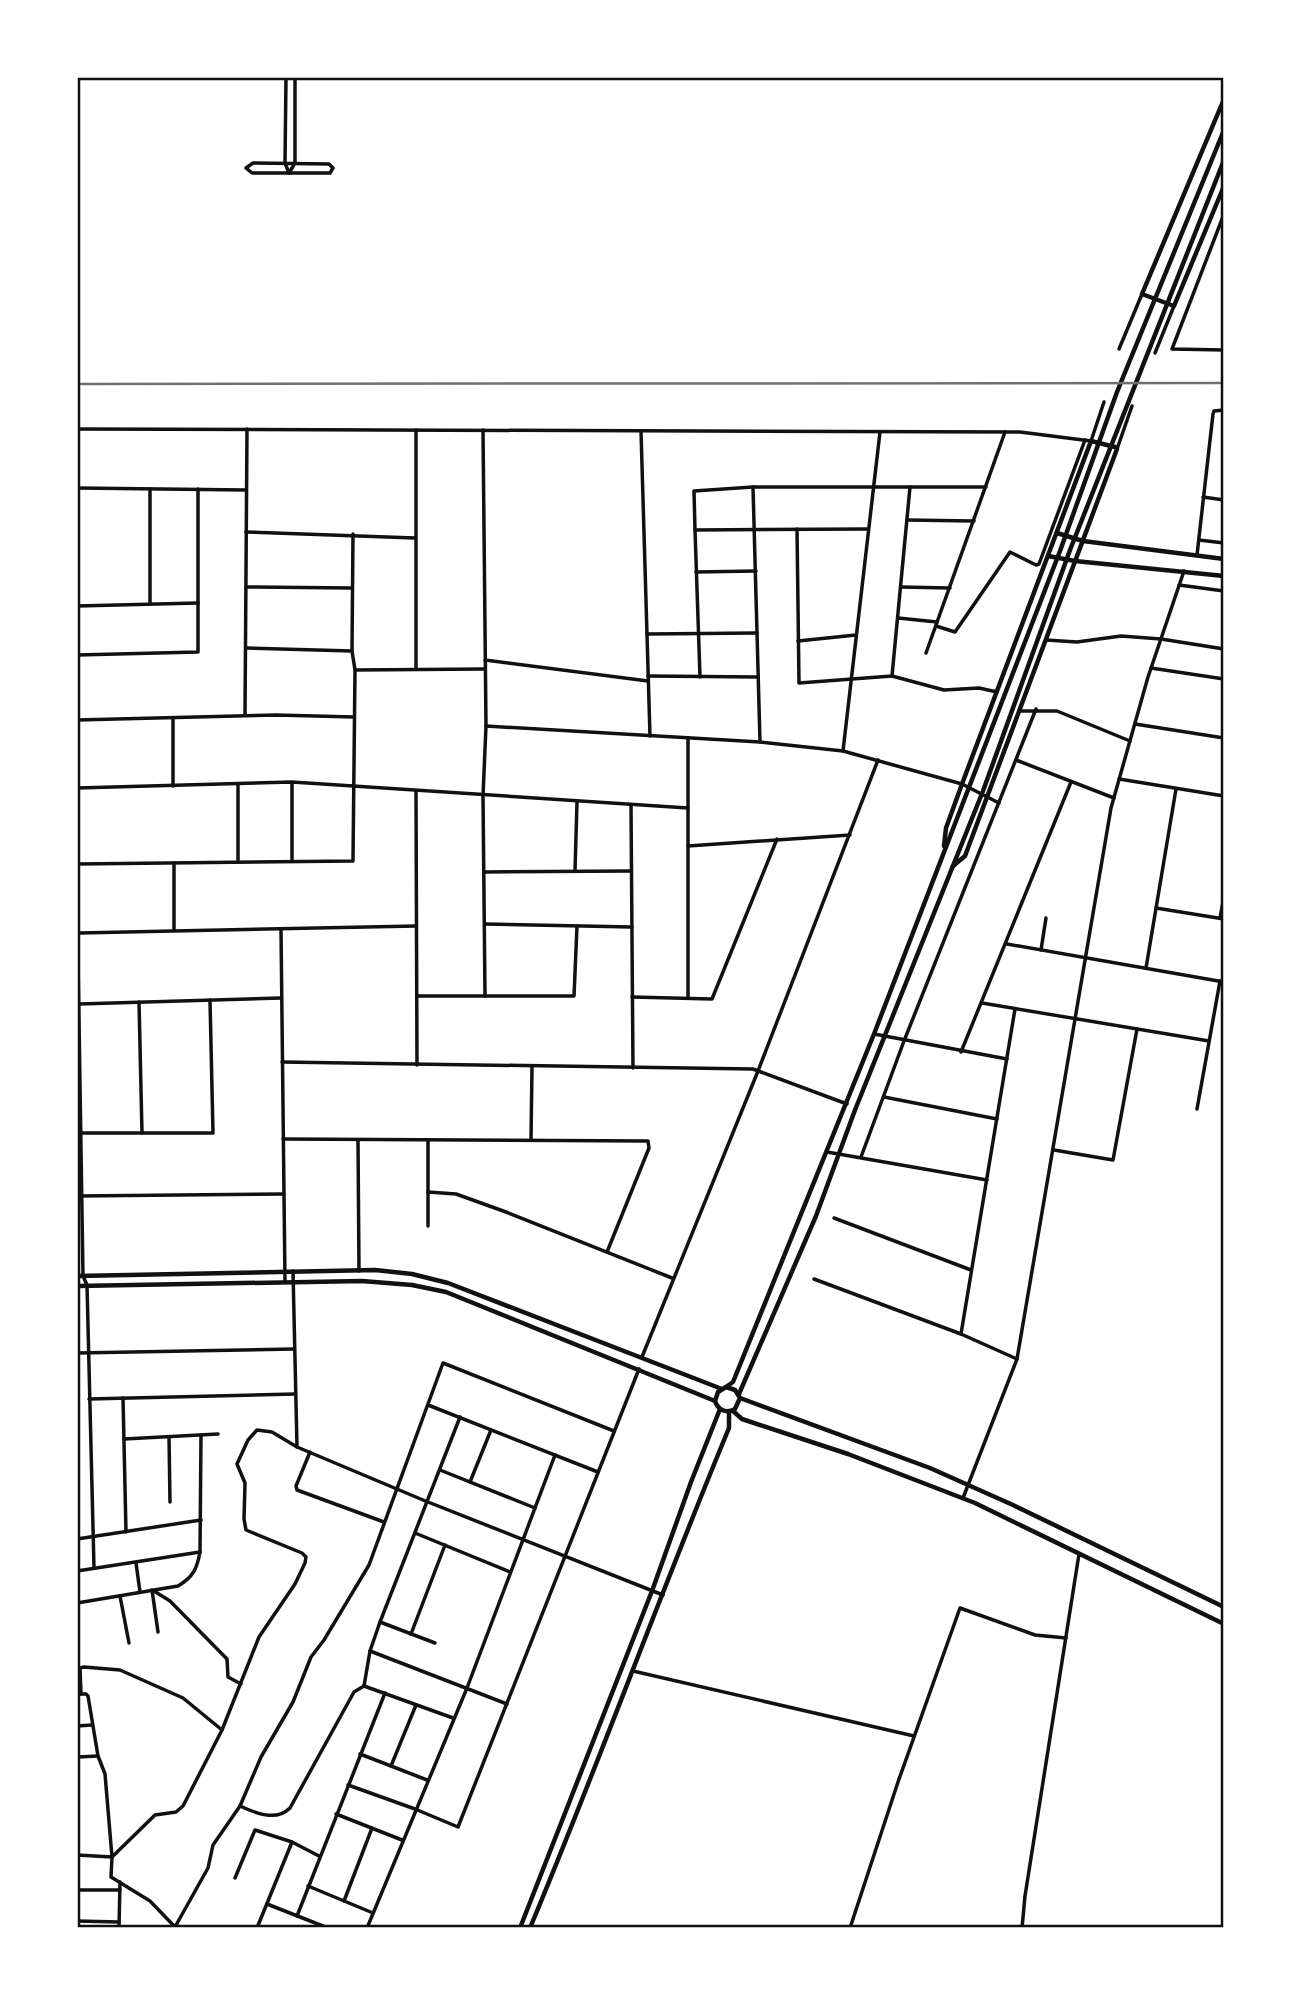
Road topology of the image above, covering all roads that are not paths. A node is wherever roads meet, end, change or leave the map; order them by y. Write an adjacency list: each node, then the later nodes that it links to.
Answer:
1 (286, 77): 6 (street)
2 (295, 77): 7 (street)
3 (1224, 99): 11 (street)
4 (1224, 130): 131 (street)
5 (1224, 160): 136 (street)
6 (285, 163): 7 (street); 8 (street); 8 (street)
7 (295, 163): 8 (street); 8 (street)
8 (289, 173)
9 (1224, 186): 12 (street)
10 (1224, 214): 14 (street)
11 (1142, 294): 12 (street); 13 (street)
12 (1174, 306): 15 (street)
13 (1119, 349)
14 (1224, 350)
15 (1154, 353)
16 (1104, 402): 26 (street)
17 (1132, 406): 27 (street)
18 (1224, 410): 36 (street)
19 (77, 429): 20 (street)
20 (247, 429): 21 (street); 35 (street)
21 (416, 430): 22 (street); 47 (street)
22 (483, 430): 23 (street); 82 (street)
23 (641, 431): 24 (street); 72 (street)
24 (880, 432): 25 (street); 29 (street)
25 (1005, 432): 26 (street); 31 (street)
26 (1088, 441): 27 (street); 45 (street); 69 (street)
27 (1117, 449): 49 (street)
28 (754, 487): 29 (street); 42 (street); 43 (street)
29 (873, 487): 30 (street); 41 (street)
30 (910, 487): 31 (street); 38 (street)
31 (986, 487): 39 (street)
32 (77, 488): 33 (street)
33 (150, 489): 34 (street); 66 (street)
34 (198, 489): 35 (street); 65 (street)
35 (246, 490): 44 (street)
36 (1203, 497): 37 (street); 48 (street)
37 (1224, 500)
38 (907, 520): 39 (street); 61 (street)
39 (974, 521): 63 (street)
40 (797, 529): 41 (street); 43 (street); 76 (street)
41 (869, 529): 73 (street)
42 (695, 530): 43 (street); 57 (street)
43 (754, 530): 55 (street)
44 (246, 532): 46 (street); 60 (street)
45 (1057, 533): 49 (street); 52 (street)
46 (353, 534): 47 (street); 62 (street)
47 (415, 538): 83 (street)
48 (1199, 540): 50 (street); 51 (street)
49 (1083, 541): 51 (street); 54 (street)
50 (1224, 543)
51 (1198, 554): 53 (street)
52 (1048, 556): 54 (street); 93 (street)
53 (1224, 559)
54 (1075, 561): 56 (street); 75 (street)
55 (755, 571): 57 (street); 71 (street)
56 (1184, 571): 58 (street); 59 (street)
57 (696, 572): 70 (street)
58 (1224, 576)
59 (1179, 586): 64 (street); 74 (street)
60 (246, 587): 62 (street); 77 (street)
61 (901, 587): 63 (street); 68 (street)
62 (352, 588): 79 (street)
63 (950, 588): 69 (street)
64 (1224, 591)
65 (198, 603): 66 (street); 81 (street)
66 (150, 604): 67 (street)
67 (77, 606)
68 (898, 618): 69 (street); 87 (street)
69 (937, 624): 80 (street)
70 (699, 633): 71 (street); 72 (street); 88 (street)
71 (757, 633): 89 (street)
72 (647, 634): 90 (street)
73 (856, 635): 76 (street); 92 (street)
74 (1161, 639): 75 (street); 78 (street); 84 (street)
75 (1046, 640): 95 (street)
76 (798, 642): 92 (street)
77 (246, 648): 79 (street); 96 (street)
78 (1224, 649)
79 (352, 651): 86 (street)
80 (926, 653)
81 (77, 655)
82 (485, 660): 85 (street); 90 (street)
83 (416, 668): 85 (street); 86 (street)
84 (1151, 668): 91 (street); 100 (street)
85 (485, 669): 101 (street)
86 (355, 670): 98 (street)
87 (892, 676): 92 (street); 93 (street)
88 (700, 677): 89 (street); 90 (street)
89 (758, 677): 106 (street)
90 (648, 678): 102 (street)
91 (1224, 679)
92 (851, 680): 107 (street)
93 (997, 692): 114 (street)
94 (1036, 709): 95 (street); 105 (street); 109 (street)
95 (1019, 711): 122 (street)
96 (245, 715): 97 (street); 98 (street)
97 (173, 717): 99 (street); 115 (street)
98 (354, 717): 116 (street)
99 (77, 720)
100 (1135, 723): 104 (street); 105 (street)
101 (486, 726): 102 (street); 120 (street)
102 (650, 736): 103 (street)
103 (688, 738): 106 (street); 127 (street)
104 (1224, 738)
105 (1130, 741): 110 (street)
106 (760, 742): 107 (street)
107 (844, 751): 108 (street)
108 (878, 760): 114 (street); 128 (street)
109 (1016, 760): 112 (street); 125 (street)
110 (1119, 779): 118 (street); 123 (street)
111 (292, 782): 113 (street); 116 (street); 132 (street)
112 (1071, 782): 123 (street); 152 (street)
113 (238, 783): 115 (street); 133 (street)
114 (962, 784): 122 (street); 131 (street)
115 (173, 786): 117 (street)
116 (355, 788): 119 (street); 132 (street)
117 (77, 789)
118 (1177, 789): 121 (street); 142 (street)
119 (416, 792): 120 (street); 146 (street)
120 (483, 796): 124 (street); 139 (street)
121 (1224, 796)
122 (986, 798): 125 (street); 136 (street)
123 (1114, 798): 154 (street)
124 (577, 802): 126 (street); 137 (street)
125 (999, 803): 171 (street)
126 (631, 806): 127 (street); 138 (street)
127 (688, 808): 130 (street)
128 (851, 835): 129 (street); 180 (street)
129 (777, 839): 130 (street); 160 (street)
130 (688, 846): 160 (street)
131 (943, 853): 169 (street)
132 (292, 861): 133 (street)
133 (238, 862): 134 (street)
134 (174, 863): 135 (street); 150 (street)
135 (77, 864)
136 (953, 866): 170 (street)
137 (575, 871): 138 (street); 139 (street)
138 (631, 871): 148 (street)
139 (484, 872): 145 (street)
140 (77, 894): 151 (street)
141 (1224, 896): 144 (street)
142 (1157, 908): 144 (street); 155 (street)
143 (1046, 918): 153 (street)
144 (1222, 918)
145 (485, 924): 147 (street); 158 (street)
146 (416, 926): 149 (street); 157 (street)
147 (577, 926): 148 (street); 158 (street)
148 (632, 927): 159 (street)
149 (281, 929): 150 (street); 161 (street)
150 (174, 931): 151 (street)
151 (78, 933): 165 (street)
152 (1007, 944): 153 (street); 164 (street)
153 (1041, 950): 154 (street)
154 (1086, 958): 155 (street); 167 (street)
155 (1146, 968): 156 (street)
156 (1222, 981): 172 (street)
157 (416, 996): 158 (street); 177 (street)
158 (485, 996)
159 (632, 996): 160 (street); 179 (street)
160 (688, 997)
161 (282, 998): 162 (street); 175 (street)
162 (210, 1000): 163 (street); 186 (street)
163 (139, 1002): 165 (street); 186 (street)
164 (982, 1003): 166 (street); 173 (street)
165 (78, 1004): 176 (street)
166 (1015, 1009): 167 (street); 174 (street)
167 (1076, 1019): 168 (street); 191 (street)
168 (1137, 1029): 172 (street); 191 (street)
169 (874, 1034): 170 (street); 182 (street)
170 (886, 1037): 171 (street); 193 (street)
171 (904, 1041): 173 (street); 181 (street)
172 (1209, 1041): 183 (street)
173 (961, 1052): 174 (street)
174 (1007, 1059): 184 (street)
175 (282, 1062): 177 (street); 187 (street)
176 (78, 1064): 185 (street)
177 (417, 1065): 178 (street)
178 (532, 1067): 179 (street); 190 (street)
179 (632, 1068): 180 (street)
180 (758, 1071): 182 (street); 208 (street)
181 (884, 1097): 184 (street); 194 (street)
182 (847, 1104): 192 (street)
183 (1197, 1109)
184 (997, 1119): 195 (street)
185 (81, 1133): 186 (street); 198 (street)
186 (142, 1133)
187 (283, 1139): 188 (street); 197 (street)
188 (358, 1139): 189 (street); 203 (street)
189 (428, 1140): 190 (street); 196 (street)
190 (531, 1140): 201 (street)
191 (1054, 1150): 220 (street)
192 (827, 1153): 193 (street); 222 (street)
193 (838, 1156): 194 (street); 224 (street)
194 (861, 1157): 195 (street)
195 (986, 1180): 202 (street)
196 (428, 1192): 200 (street); 201 (street)
197 (284, 1194): 198 (street); 204 (street)
198 (79, 1196): 207 (street)
199 (834, 1218): 202 (street)
200 (428, 1226)
201 (607, 1252): 208 (street)
202 (971, 1269): 215 (street)
203 (359, 1270): 205 (street); 206 (street)
204 (284, 1271): 205 (street); 207 (street); 210 (street)
205 (293, 1271): 211 (street)
206 (398, 1273): 212 (street); 219 (street)
207 (80, 1276): 213 (street)
208 (673, 1279): 219 (street)
209 (814, 1279): 215 (street)
210 (285, 1282): 211 (street); 213 (street)
211 (293, 1282): 212 (street); 216 (street)
212 (397, 1284): 221 (street)
213 (87, 1285): 214 (street); 218 (street)
214 (77, 1286)
215 (961, 1334): 220 (street)
216 (295, 1349): 218 (street); 223 (street)
217 (77, 1353): 218 (street)
218 (88, 1353): 226 (street)
219 (642, 1357): 222 (street)
220 (1017, 1359): 244 (street)
221 (639, 1369): 227 (street); 233 (street)
222 (724, 1388): 224 (street); 227 (street)
223 (295, 1394): 225 (street); 238 (street)
224 (739, 1396): 230 (street); 244 (street)
225 (123, 1398): 226 (street); 237 (street)
226 (89, 1399): 254 (street)
227 (715, 1401): 229 (street)
228 (428, 1405): 231 (street); 233 (street); 245 (street)
229 (720, 1409): 230 (street); 266 (street)
230 (731, 1411): 246 (street); 268 (street)
231 (460, 1417): 232 (street); 241 (street)
232 (491, 1430): 240 (street); 243 (street)
233 (614, 1431): 242 (street)
234 (218, 1434): 235 (street)
235 (201, 1435): 236 (street); 250 (street)
236 (169, 1437): 237 (street); 247 (street)
237 (124, 1439): 252 (street)
238 (297, 1447): 239 (street); 281 (street)
239 (310, 1452): 245 (street); 251 (street)
240 (555, 1455): 242 (street); 249 (street)
241 (440, 1469): 243 (street); 248 (street)
242 (598, 1472): 260 (street)
243 (470, 1482): 249 (street)
244 (969, 1486): 246 (street); 271 (street)
245 (396, 1489): 248 (street); 251 (street)
246 (963, 1499): 259 (street)
247 (170, 1502)
248 (427, 1502): 253 (street); 256 (street)
249 (535, 1508): 256 (street)
250 (201, 1520): 252 (street); 258 (street)
251 (384, 1522): 299 (street)
252 (126, 1532): 254 (street)
253 (415, 1533): 257 (street); 272 (street)
254 (93, 1537): 255 (street); 262 (street)
255 (77, 1539)
256 (523, 1539): 260 (street); 264 (street)
257 (445, 1545): 264 (street); 275 (street)
258 (200, 1552): 261 (street); 265 (street)
259 (1079, 1555): 273 (street); 276 (street)
260 (566, 1556): 266 (street); 286 (street)
261 (136, 1563): 262 (street); 267 (street)
262 (94, 1568): 263 (street)
263 (77, 1571)
264 (511, 1572): 283 (street)
265 (152, 1590): 267 (street); 274 (street); 281 (street)
266 (652, 1591): 268 (street); 316 (street)
267 (140, 1592): 269 (street)
268 (663, 1595): 280 (street)
269 (120, 1596): 270 (street); 277 (street)
270 (77, 1603)
271 (1224, 1607)
272 (380, 1622): 275 (street); 279 (street)
273 (1224, 1624)
274 (158, 1632)
275 (411, 1634): 278 (street)
276 (1066, 1638): 292 (street); 329 (street)
277 (129, 1643)
278 (435, 1643)
279 (370, 1651): 282 (street); 283 (street)
280 (633, 1671): 292 (street); 318 (street)
281 (241, 1684): 291 (street)
282 (364, 1686): 284 (street); 299 (street)
283 (467, 1688): 286 (street); 288 (street)
284 (386, 1693): 287 (street); 293 (street)
285 (79, 1694): 289 (street); 291 (street)
286 (507, 1704): 300 (street)
287 (416, 1705): 288 (street); 296 (street)
288 (453, 1718): 297 (street)
289 (93, 1725): 290 (street); 294 (street)
290 (77, 1726)
291 (222, 1730): 307 (street)
292 (914, 1736): 328 (street)
293 (360, 1754): 296 (street); 298 (street)
294 (98, 1756): 295 (street); 307 (street)
295 (77, 1758)
296 (391, 1766): 297 (street)
297 (427, 1780): 300 (street)
298 (348, 1785): 300 (street); 301 (street)
299 (240, 1806): 321 (street)
300 (415, 1809): 303 (street)
301 (336, 1814): 302 (street); 306 (street)
302 (372, 1828): 303 (street); 313 (street)
303 (402, 1840): 315 (street)
304 (292, 1842): 306 (street); 308 (street); 314 (street)
305 (77, 1855): 307 (street)
306 (319, 1856): 310 (street)
307 (112, 1857): 309 (street)
308 (235, 1878)
309 (120, 1882): 312 (street); 321 (street)
310 (308, 1886): 313 (street); 317 (street)
311 (77, 1890): 312 (street)
312 (120, 1890): 320 (street)
313 (344, 1901): 315 (street)
314 (267, 1904): 317 (street); 323 (street)
315 (373, 1913): 325 (street)
316 (526, 1913): 318 (street); 326 (street)
317 (297, 1916): 324 (street)
318 (535, 1916): 327 (street)
319 (77, 1921): 320 (street)
320 (119, 1922): 322 (street)
321 (176, 1927)
322 (119, 1928)
323 (257, 1928)
324 (328, 1928)
325 (367, 1928)
326 (520, 1928)
327 (530, 1928)
328 (850, 1928)
329 (1023, 1928)

